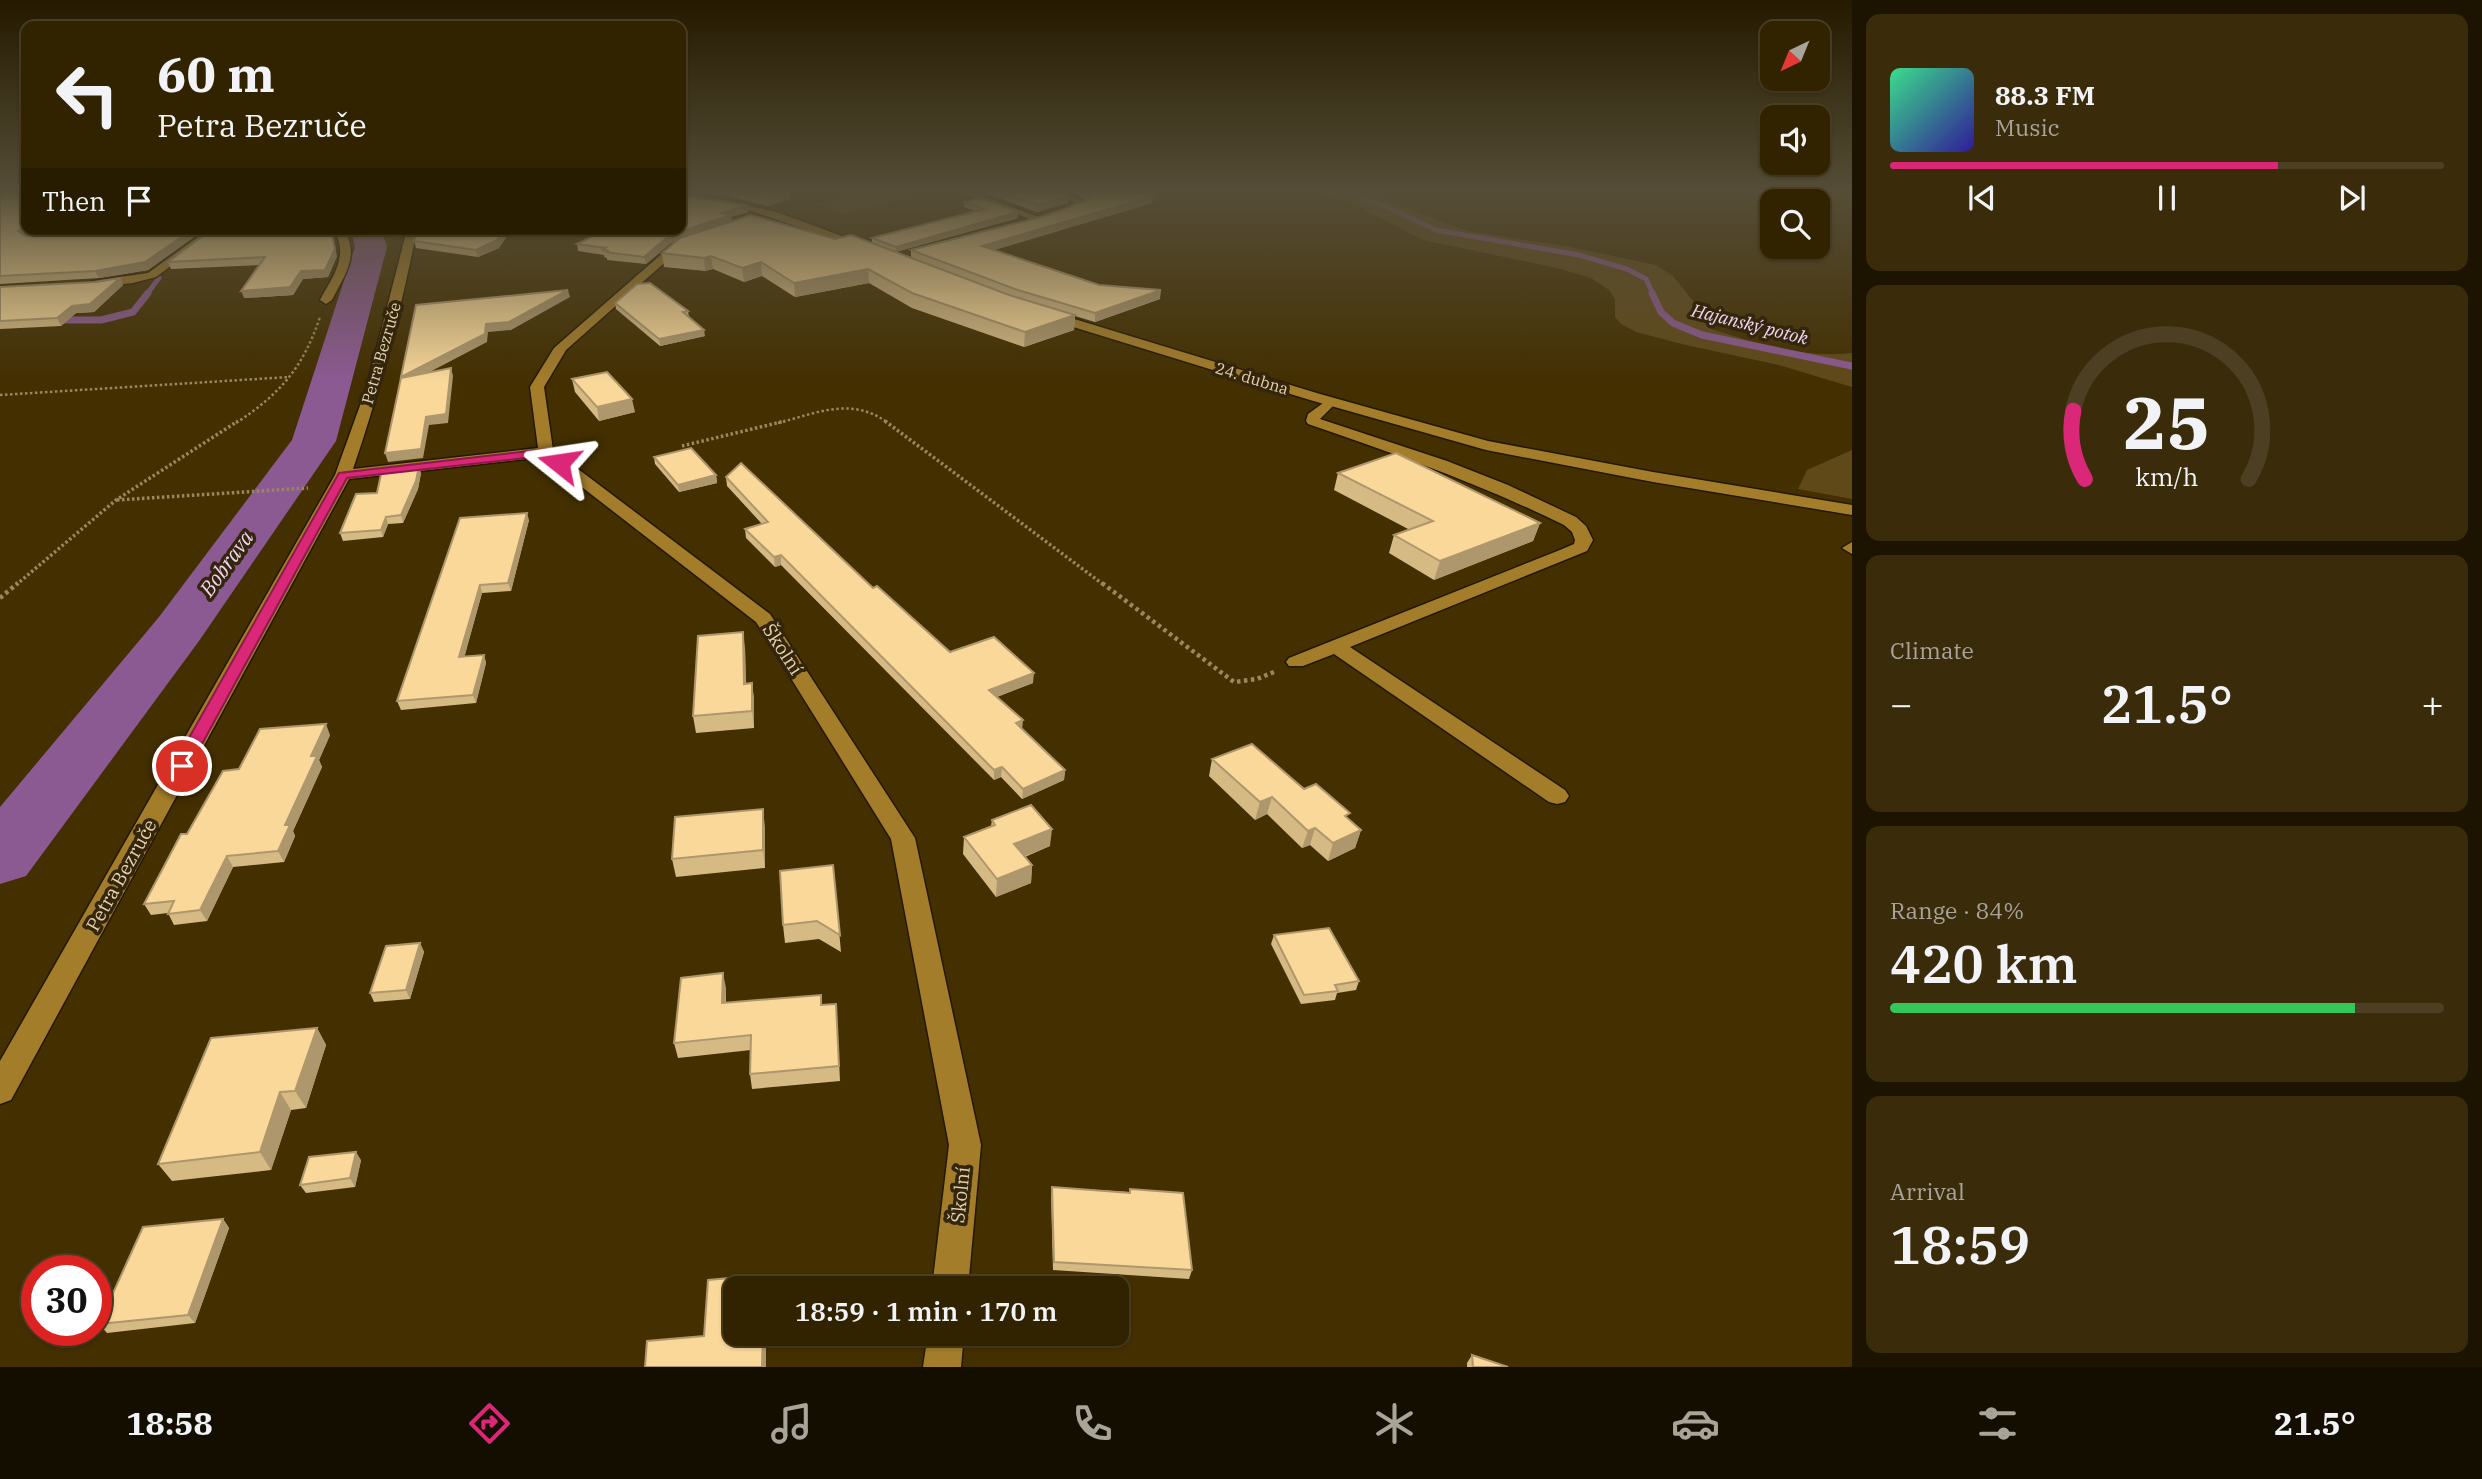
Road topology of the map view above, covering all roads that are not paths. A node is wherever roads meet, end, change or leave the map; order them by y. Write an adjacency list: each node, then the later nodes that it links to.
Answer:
1 (180, 255): 5 (street)
2 (348, 255): 8 (street)
3 (407, 255): 12 (street, Petra Bezruče)
4 (667, 255): 11 (street)
5 (134, 280): 6 (street); 7 (street)
6 (74, 285)
7 (114, 298)
8 (326, 300)
9 (1038, 312): 10 (street, 24. dubna)
10 (1330, 402): 13 (street, 24. dubna); 14 (street)
11 (546, 452): 12 (street); 18 (street, Školní)
12 (343, 475): 17 (street, Petra Bezruče)
13 (1845, 509)
14 (1335, 646): 15 (street); 16 (street)
15 (1296, 662)
16 (1557, 796)
17 (0, 1090)
18 (951, 1276)
19 (945, 1346): 20 (street)
20 (942, 1367)

